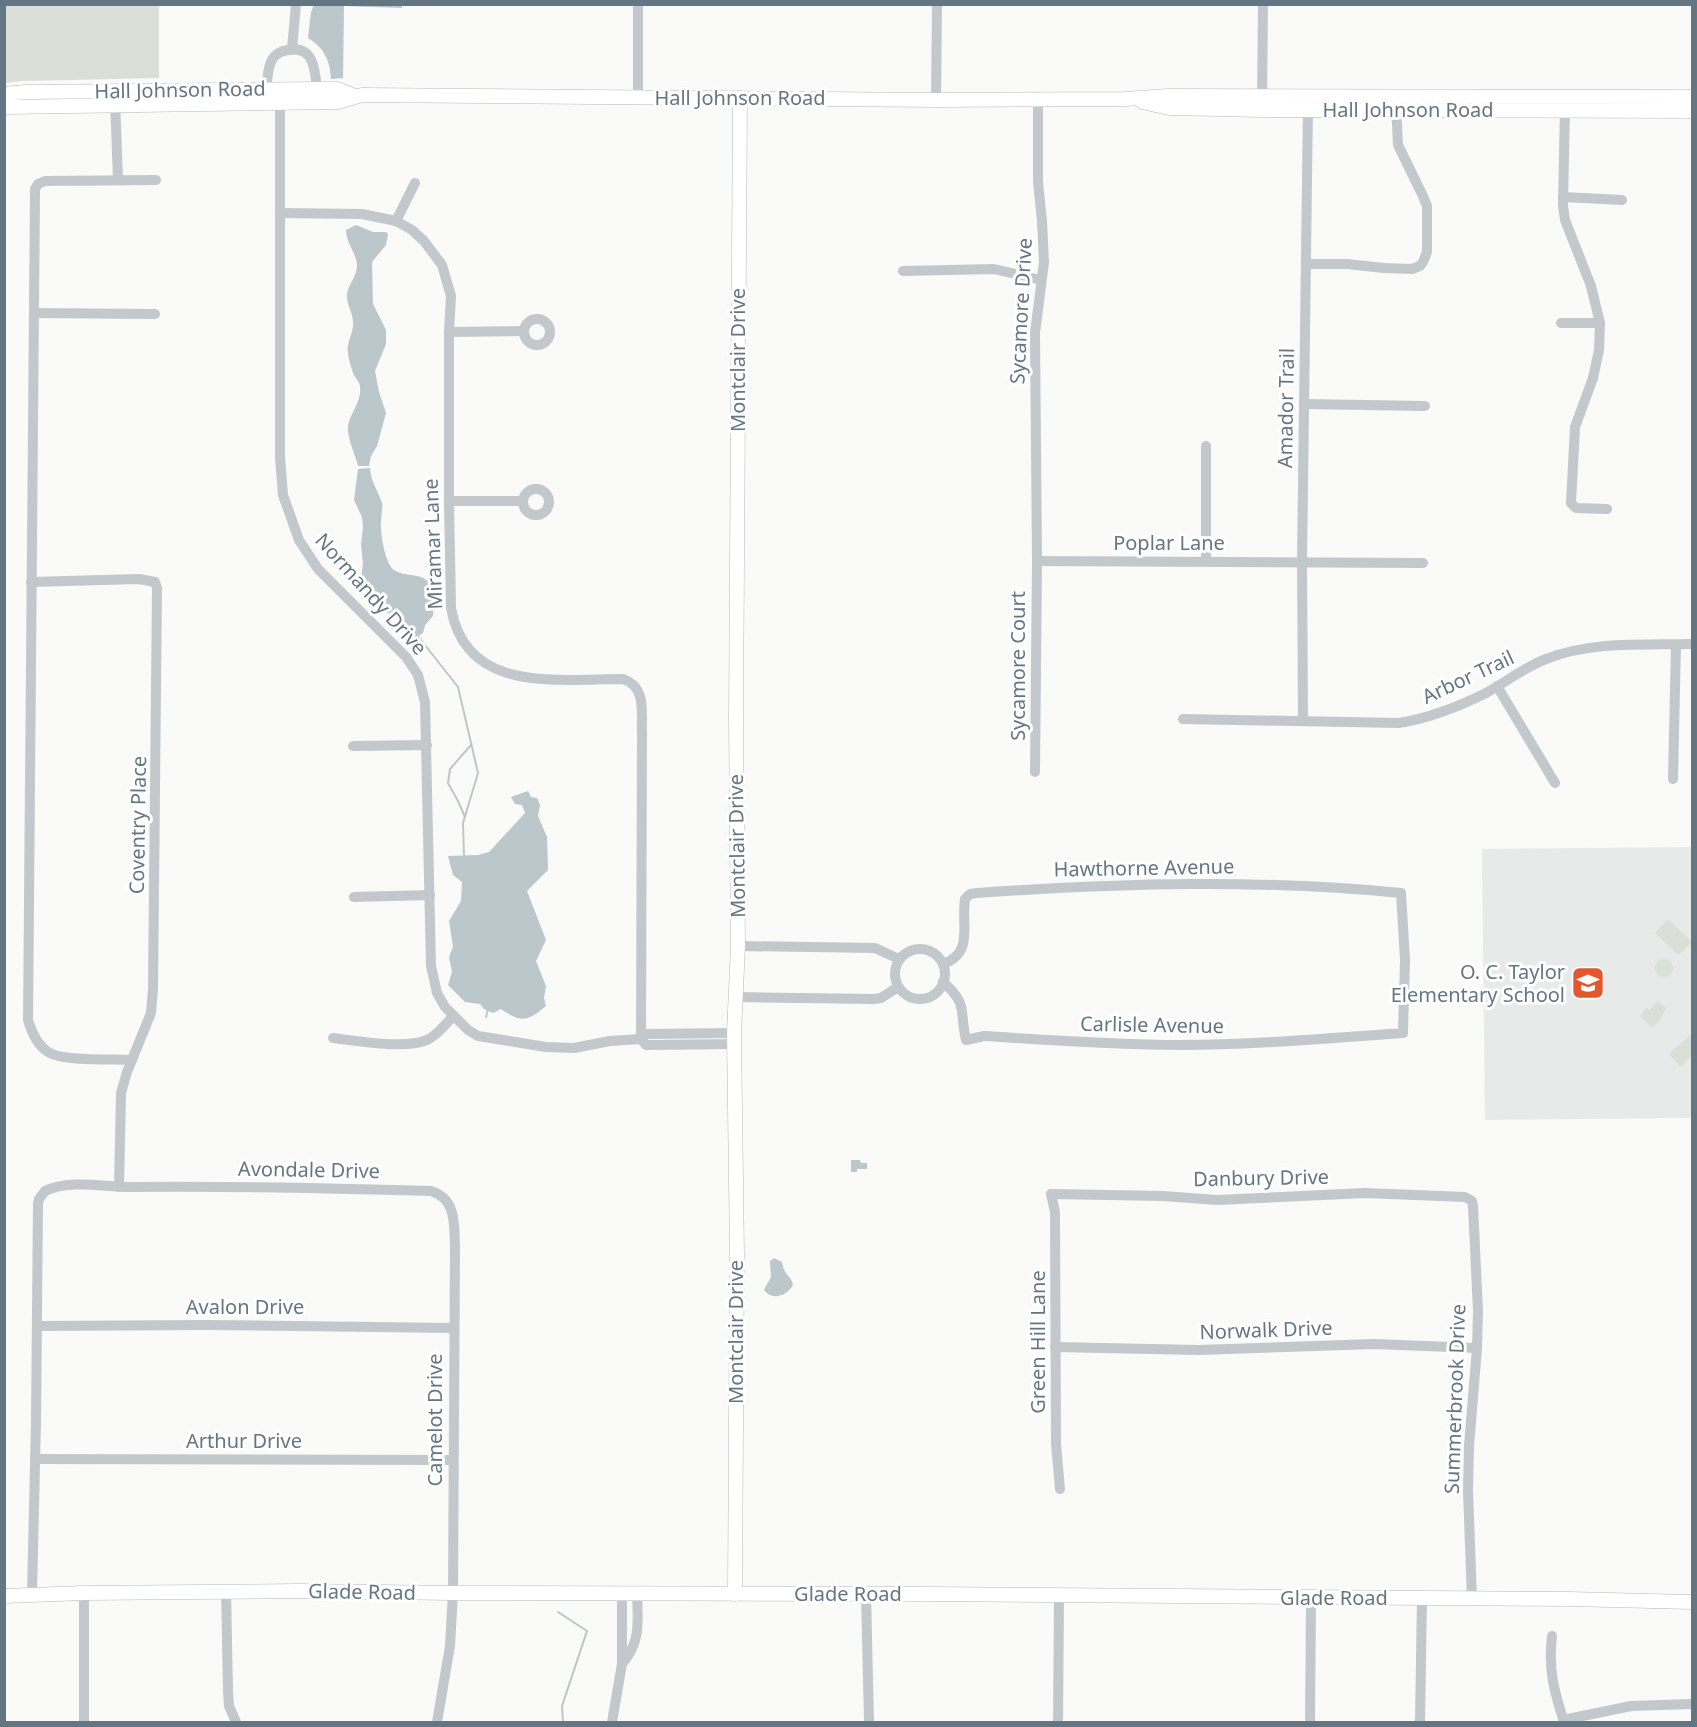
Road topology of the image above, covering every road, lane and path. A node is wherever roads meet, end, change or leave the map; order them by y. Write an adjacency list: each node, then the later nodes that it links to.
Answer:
1 (296, 4): 5 (street)
2 (638, 4): 12 (street)
3 (937, 4): 15 (street)
4 (1263, 4): 17 (street)
5 (292, 50): 6 (street); 7 (street)
6 (266, 88): 7 (main road, Hall Johnson Road); 8 (main road, Hall Johnson Road)
7 (317, 89): 10 (main road, Hall Johnson Road)
8 (115, 91): 9 (main road, Hall Johnson Road); 22 (street)
9 (4, 94)
10 (355, 96): 12 (main road, Hall Johnson Road); 16 (main road, Hall Johnson Road)
11 (1692, 97): 20 (main road, Hall Johnson Road)
12 (638, 98): 13 (main road, Hall Johnson Road)
13 (740, 98): 15 (main road, Hall Johnson Road); 63 (main road, Montclair Drive)
14 (1038, 99): 15 (main road, Hall Johnson Road); 17 (main road, Hall Johnson Road); 33 (street, Sycamore Drive)
15 (936, 100)
16 (280, 103): 22 (main road, Hall Johnson Road); 29 (street, Normandy Drive)
17 (1262, 103): 18 (main road, Hall Johnson Road)
18 (1307, 103): 19 (main road, Hall Johnson Road); 31 (street, Amador Trail)
19 (1396, 103): 20 (main road, Hall Johnson Road); 31 (street)
20 (1565, 104): 23 (main road, Hall Johnson Road); 27 (street)
21 (4, 107): 22 (main road, Hall Johnson Road)
22 (115, 107): 24 (street)
23 (1692, 111)
24 (118, 180): 25 (street); 34 (street)
25 (156, 180)
26 (415, 183): 30 (street)
27 (1563, 197): 28 (street); 37 (street)
28 (1622, 200)
29 (280, 213): 30 (street, Miramar Lane); 56 (street, Normandy Drive)
30 (396, 221): 39 (street, Miramar Lane)
31 (1306, 264): 40 (street, Amador Trail)
32 (903, 271): 33 (street)
33 (1041, 280): 47 (street, Sycamore Drive)
34 (34, 313): 35 (street); 50 (street)
35 (155, 314)
36 (1561, 323): 37 (street)
37 (1600, 323): 45 (street)
38 (523, 331): 39 (street)
39 (449, 332): 43 (street, Miramar Lane)
40 (1304, 404): 41 (street); 48 (street, Amador Trail)
41 (1425, 406)
42 (1206, 446): 46 (street)
43 (449, 501): 44 (street); 71 (street, Miramar Lane)
44 (523, 501)
45 (1608, 509)
46 (1206, 560): 47 (street, Poplar Lane); 48 (street, Poplar Lane)
47 (1036, 561): 58 (street, Sycamore Court)
48 (1302, 561): 49 (street, Poplar Lane); 55 (street, Amador Trail)
49 (1423, 563)
50 (31, 582): 74 (street); 74 (street, Coventry Place)
51 (1676, 645): 52 (street, Arbor Trail); 53 (street, Arbor Trail); 59 (street)
52 (1692, 645)
53 (1497, 686): 55 (street, Arbor Trail); 60 (street)
54 (1183, 719): 55 (street, Arbor Trail)
55 (1303, 720)
56 (427, 745): 57 (street); 61 (street, Normandy Drive)
57 (353, 746)
58 (1035, 772)
59 (1673, 779)
60 (1555, 783)
61 (430, 895): 62 (street); 69 (street, Normandy Drive)
62 (354, 897)
63 (738, 946): 64 (street); 68 (main road, Montclair Drive)
64 (899, 959): 65 (street); 67 (street)
65 (943, 964): 66 (street); 70 (street, Hawthorne Avenue)
66 (944, 982): 67 (street); 70 (street, Carlisle Avenue)
67 (898, 987): 68 (street)
68 (736, 997): 73 (main road, Montclair Drive)
69 (453, 1016): 71 (street, Normandy Drive); 72 (street)
70 (1403, 1033)
71 (644, 1036): 73 (street, Normandy Drive)
72 (333, 1038)
73 (734, 1038): 92 (main road, Montclair Drive)
74 (132, 1060): 75 (street, Coventry Place)
75 (119, 1187): 78 (street, Avondale Drive); 79 (street, Avondale Drive)
76 (1051, 1194): 77 (street, Danbury Drive); 81 (street, Green Hill Lane)
77 (1472, 1201): 82 (street, Summerbrook Drive)
78 (455, 1247): 80 (street, Camelot Drive)
79 (37, 1326): 80 (street, Avalon Drive); 83 (street, Avondale Drive)
80 (454, 1328): 84 (street, Camelot Drive)
81 (1055, 1347): 82 (street, Norwalk Drive); 85 (street, Green Hill Lane)
82 (1477, 1348): 98 (street, Summerbrook Drive)
83 (35, 1459): 84 (street, Arthur Drive); 89 (street, Avondale Drive)
84 (453, 1460): 88 (street, Camelot Drive)
85 (1060, 1489)
86 (226, 1591): 87 (main road, Glade Road); 88 (main road, Glade Road); 105 (street)
87 (84, 1593): 89 (main road, Glade Road); 104 (street)
88 (453, 1593): 90 (main road, Glade Road); 106 (street, Camelot Drive)
89 (32, 1594): 95 (main road, Glade Road)
90 (622, 1594): 91 (main road, Glade Road); 101 (street)
91 (637, 1594): 92 (main road, Glade Road); 101 (street)
92 (735, 1594): 93 (main road, Glade Road)
93 (866, 1594): 94 (main road, Glade Road); 108 (street)
94 (1059, 1595): 96 (main road, Glade Road); 109 (street)
95 (4, 1596)
96 (1311, 1598): 97 (main road, Glade Road); 110 (street)
97 (1422, 1598): 98 (main road, Glade Road); 111 (street)
98 (1472, 1599): 99 (main road, Glade Road)
99 (1692, 1602)
100 (1552, 1636): 103 (street)
101 (622, 1664): 107 (street)
102 (1692, 1704): 103 (street)
103 (1563, 1721)
104 (84, 1722)
105 (236, 1722)
106 (437, 1722)
107 (612, 1722)
108 (869, 1722)
109 (1058, 1722)
110 (1310, 1722)
111 (1420, 1722)

